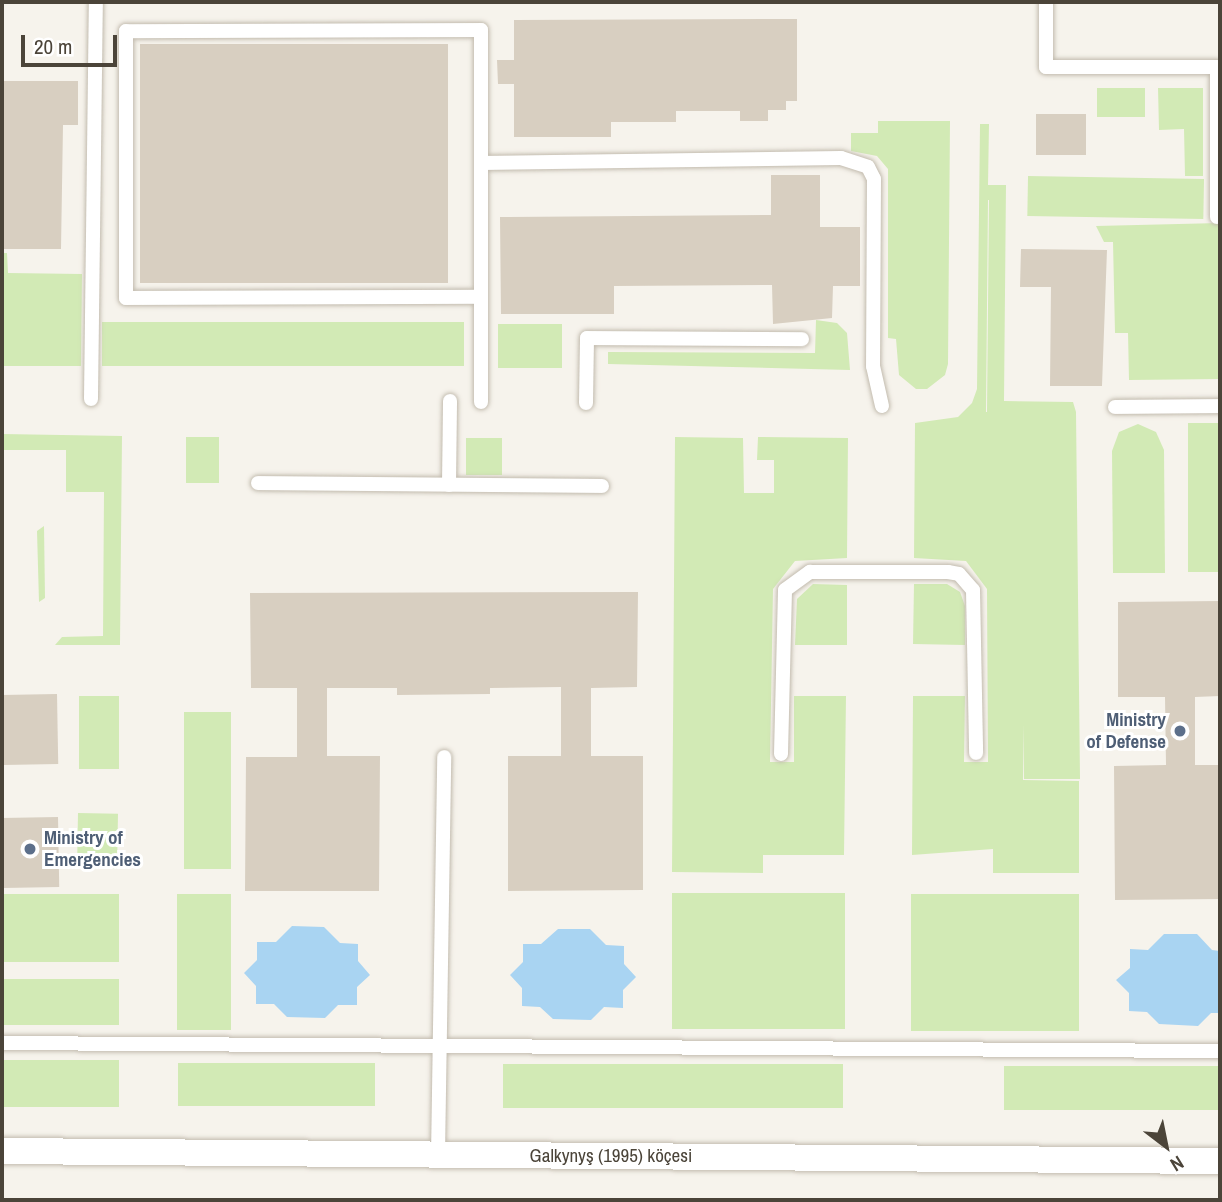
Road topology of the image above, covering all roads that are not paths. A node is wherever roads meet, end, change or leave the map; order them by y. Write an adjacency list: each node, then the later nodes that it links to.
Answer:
1 (96, 2): 7 (lane)
2 (1046, 2): 4 (lane)
3 (481, 163): 5 (lane); 5 (lane); 11 (lane)
4 (1217, 217)
5 (481, 297): 9 (lane)
6 (802, 339): 10 (lane)
7 (91, 399)
8 (450, 401): 15 (lane)
9 (481, 402)
10 (586, 403)
11 (882, 406)
12 (1220, 406): 13 (lane)
13 (1115, 407)
14 (258, 483): 15 (lane)
15 (449, 485): 16 (lane)
16 (602, 486)
17 (975, 753): 18 (lane)
18 (781, 754)
19 (444, 757): 21 (lane)
20 (2, 1043): 21 (lane)
21 (439, 1048): 22 (lane); 24 (lane)
22 (1220, 1051)
23 (2, 1151): 24 (street, Galkynyş (1995) köçesi)
24 (438, 1155): 25 (street, Galkynyş (1995) köçesi)
25 (1220, 1161)

